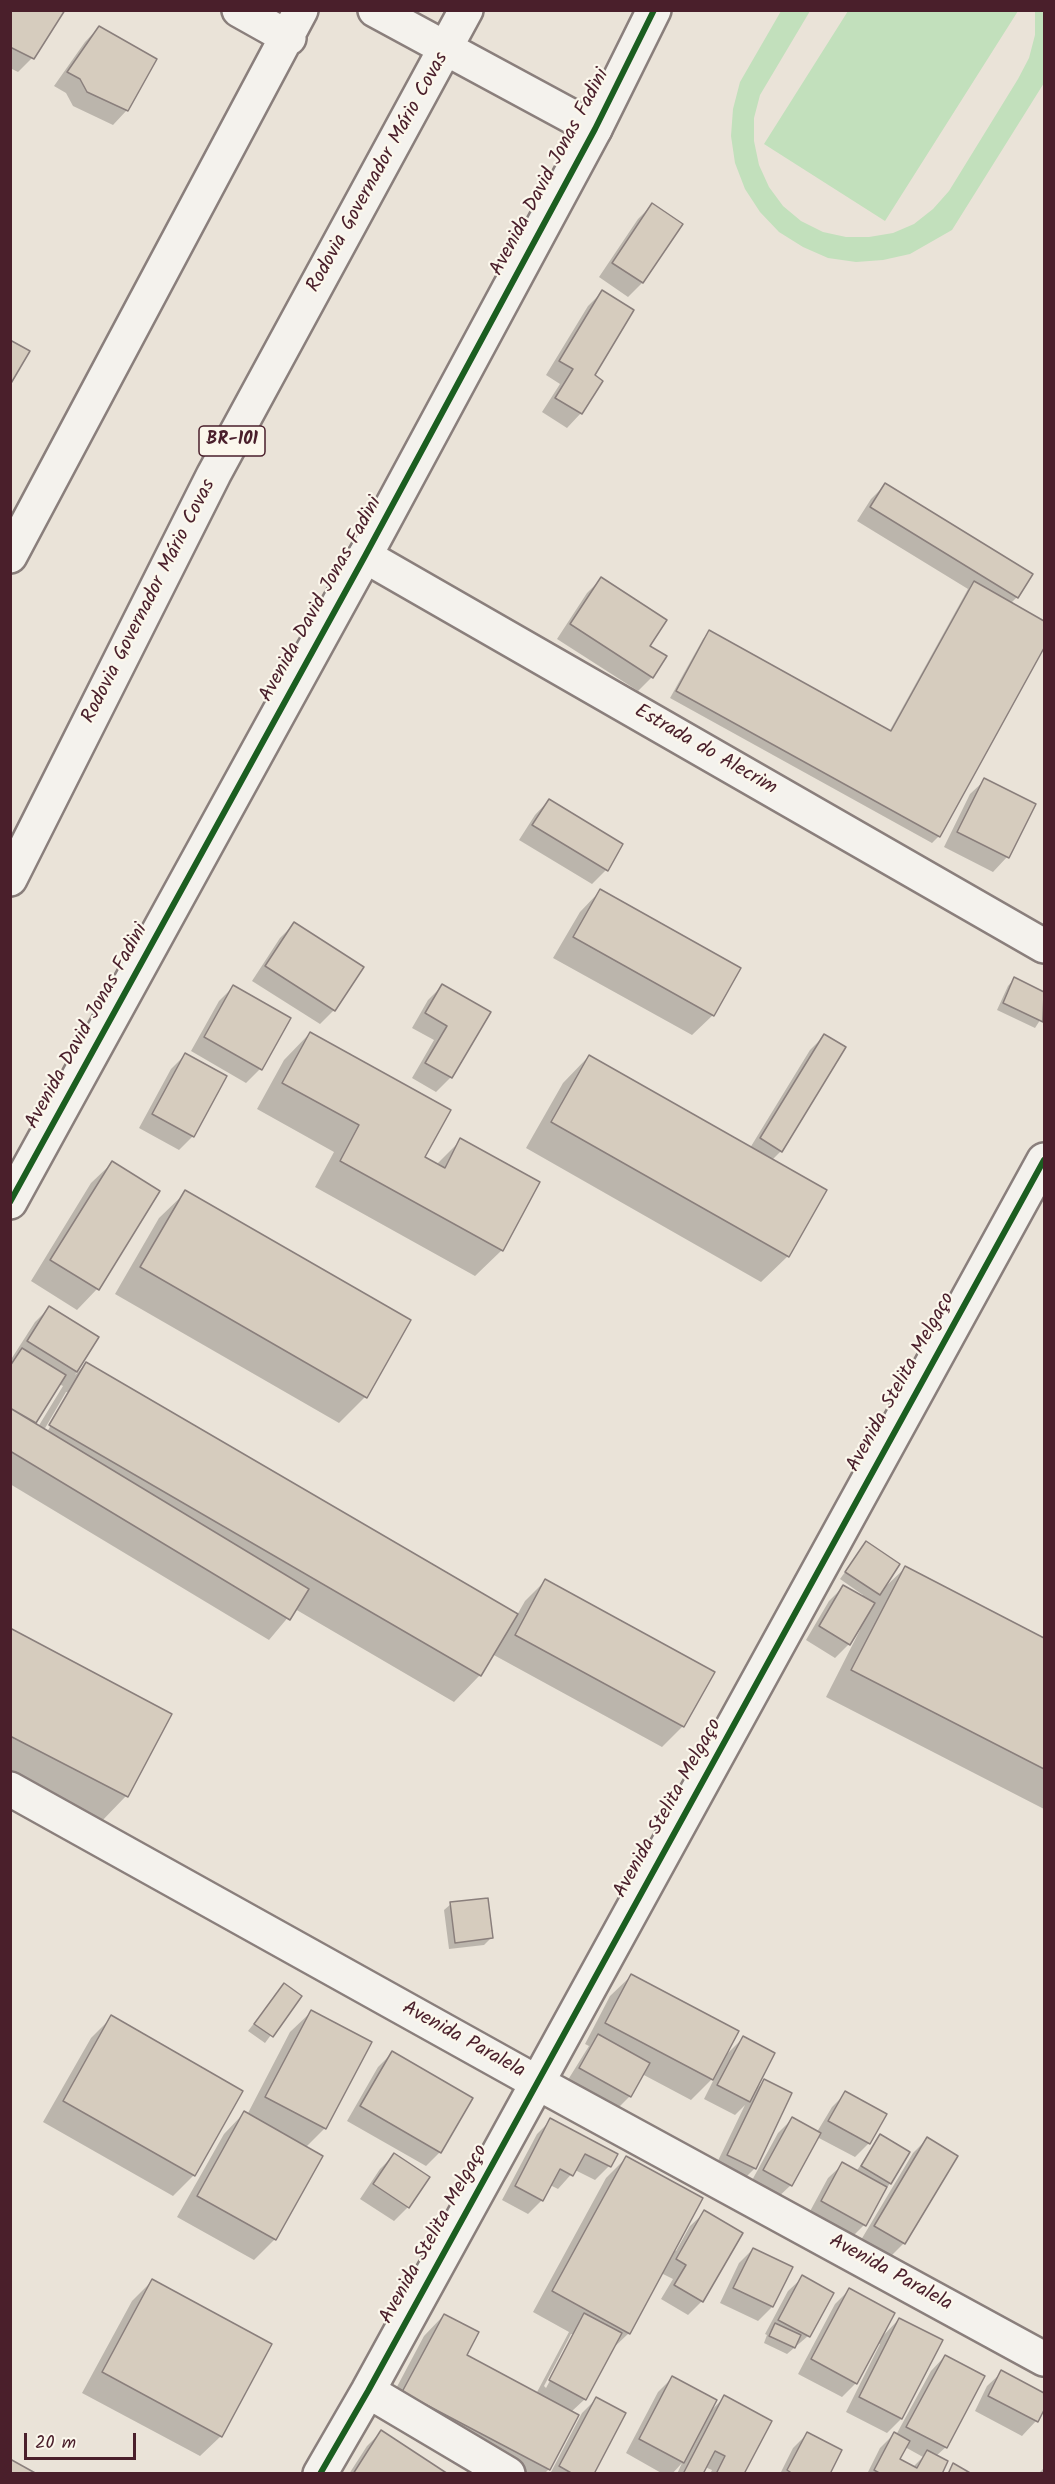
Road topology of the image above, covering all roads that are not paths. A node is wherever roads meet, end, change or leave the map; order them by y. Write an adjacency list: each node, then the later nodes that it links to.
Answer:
1 (239, 10): 5 (main road)
2 (375, 10): 6 (main road)
3 (466, 10): 6 (main road, Rodovia Governador Mário Covas / BR-101)
4 (654, 10): 7 (main road, Avenida David Jonas Fadini)
5 (295, 24): 8 (main road)
6 (447, 49): 7 (main road); 10 (main road, Rodovia Governador Mário Covas / BR-101)
7 (595, 129): 9 (main road, Avenida David Jonas Fadini)
8 (10, 556)
9 (365, 556): 11 (main road, Estrada do Alecrim); 13 (main road, Avenida David Jonas Fadini)
10 (10, 879)
11 (1044, 946)
12 (1044, 1160): 15 (main road, Avenida Stelita Melgaço)
13 (10, 1202)
14 (10, 1788): 15 (main road, Avenida Paralela)
15 (538, 2083): 16 (main road, Avenida Paralela); 17 (main road, Avenida Stelita Melgaço)
16 (1044, 2359)
17 (368, 2391): 18 (main road, Avenida Stelita Melgaço); 19 (main road)
18 (320, 2474)
19 (508, 2474)

